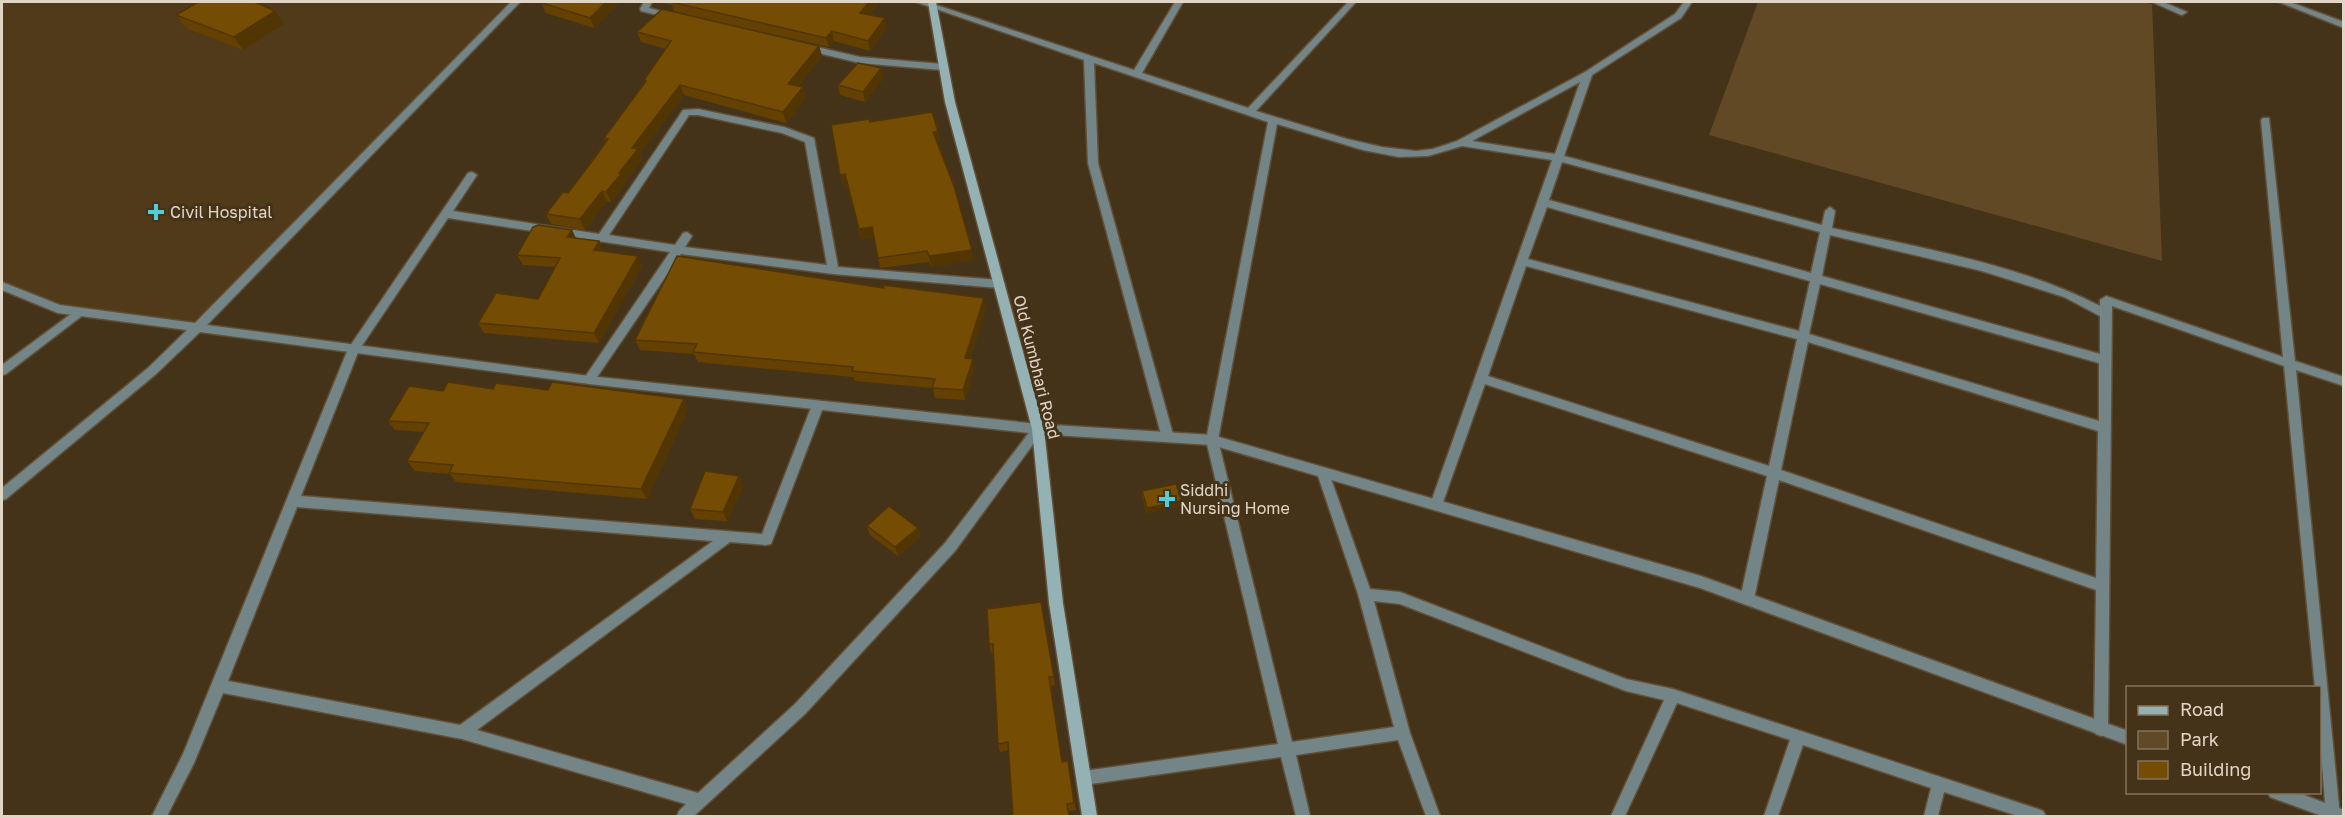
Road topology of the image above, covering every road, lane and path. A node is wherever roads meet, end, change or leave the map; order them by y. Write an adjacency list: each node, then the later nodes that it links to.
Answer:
1 (516, 2): 38 (street)
2 (648, 2): 11 (street)
3 (920, 2): 9 (street)
4 (1179, 2): 16 (street)
5 (1352, 2): 18 (street)
6 (1688, 2): 17 (street)
7 (2156, 2): 10 (street)
8 (2283, 2): 12 (street)
9 (933, 4): 14 (street); 15 (main road, Old Kumbhari Road)
10 (2182, 12)
11 (689, 20)
12 (2343, 25)
13 (791, 44): 15 (street)
14 (1089, 58): 16 (street); 50 (street)
15 (942, 67): 34 (main road, Old Kumbhari Road)
16 (1137, 74): 18 (street)
17 (1588, 74): 21 (street); 22 (street)
18 (1251, 111): 19 (street)
19 (1273, 120): 21 (street); 51 (street)
20 (2266, 120): 42 (street)
21 (1461, 143): 22 (street)
22 (1558, 158): 24 (street); 27 (street)
23 (472, 175): 26 (street)
24 (1543, 202): 31 (street); 33 (street)
25 (1830, 211): 27 (street)
26 (445, 214): 29 (street); 40 (street)
27 (1826, 230): 33 (street); 37 (street)
28 (687, 236): 30 (street)
29 (602, 238): 30 (street); 32 (street)
30 (677, 250): 32 (street); 45 (street)
31 (1522, 261): 39 (street); 44 (street)
32 (832, 270): 34 (street)
33 (1816, 277): 39 (street); 41 (street)
34 (999, 284): 49 (main road, Old Kumbhari Road)
35 (2, 286): 36 (street)
36 (79, 312): 38 (street); 43 (street)
37 (2106, 314): 41 (street); 42 (street)
38 (196, 329): 40 (street); 54 (street)
39 (1803, 336): 48 (street); 53 (street)
40 (354, 349): 45 (street); 55 (street)
41 (2105, 360): 48 (street)
42 (2290, 366): 46 (street); 73 (street)
43 (2, 371)
44 (1481, 378): 53 (street); 56 (street)
45 (589, 380): 47 (street)
46 (2343, 382)
47 (818, 405): 49 (street); 57 (street)
48 (2105, 428): 58 (street)
49 (1038, 429): 50 (street); 69 (main road, Old Kumbhari Road); 72 (street)
50 (1168, 438): 51 (street)
51 (1212, 440): 52 (street); 68 (street)
52 (1323, 473): 56 (street); 59 (street)
53 (1774, 473): 58 (street); 60 (street)
54 (2, 495)
55 (294, 501): 57 (street); 61 (street)
56 (1436, 505): 60 (street)
57 (728, 537): 64 (street)
58 (2102, 586): 63 (street)
59 (1365, 594): 62 (street); 65 (street)
60 (1747, 599): 63 (street)
61 (219, 686): 64 (street); 74 (street)
62 (1672, 695): 66 (street); 79 (street)
63 (2101, 729): 67 (street)
64 (462, 732): 72 (street)
65 (1403, 733): 68 (street); 78 (street)
66 (1798, 737): 70 (street); 80 (street)
67 (2126, 738)
68 (1287, 750): 69 (street); 77 (street)
69 (1084, 778): 76 (main road, Old Kumbhari Road)
70 (1939, 784): 81 (street); 82 (street)
71 (2280, 794): 73 (street)
72 (700, 801): 75 (street)
73 (2337, 815)
74 (159, 816)
75 (684, 816)
76 (1090, 816)
77 (1303, 816)
78 (1433, 816)
79 (1618, 816)
80 (1771, 816)
81 (1931, 816)
82 (2038, 816)

